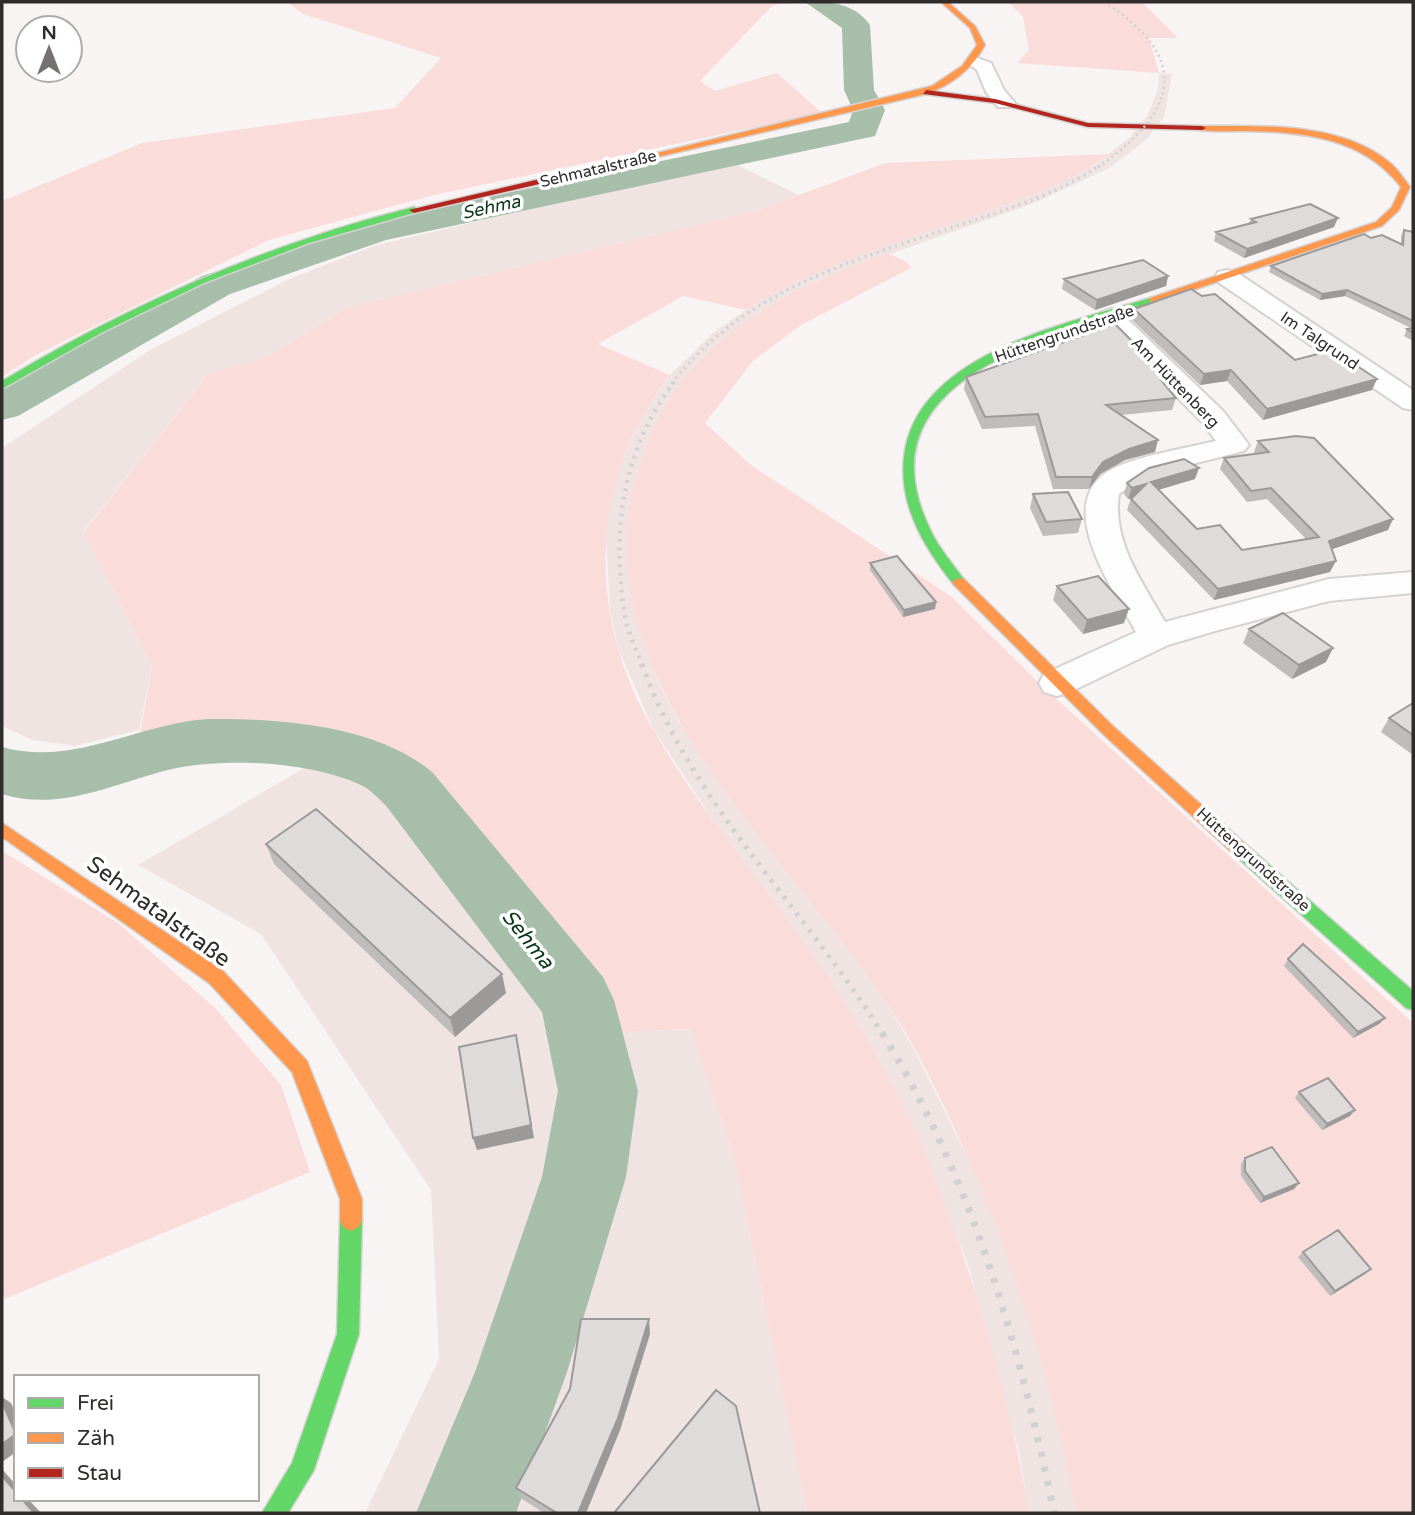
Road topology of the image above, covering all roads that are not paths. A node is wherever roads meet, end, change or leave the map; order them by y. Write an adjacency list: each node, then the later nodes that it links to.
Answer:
1 (944, 2): 2 (main road)
2 (975, 62): 3 (main road, Sehmatalstraße); 4 (street)
3 (926, 92): 4 (main road, Hüttengrundstraße); 7 (main road, Sehmatalstraße)
4 (1005, 103): 5 (main road, Hüttengrundstraße)
5 (1227, 277): 6 (main road, Hüttengrundstraße); 8 (street, Im Talgrund)
6 (1111, 317): 10 (street, Am Hüttenberg); 11 (main road, Hüttengrundstraße)
7 (2, 386)
8 (1413, 402)
9 (1413, 583): 10 (street)
10 (1156, 637): 11 (street)
11 (1057, 683): 13 (main road, Hüttengrundstraße)
12 (2, 829): 14 (main road, Sehmatalstraße)
13 (1413, 1002)
14 (274, 1513)

